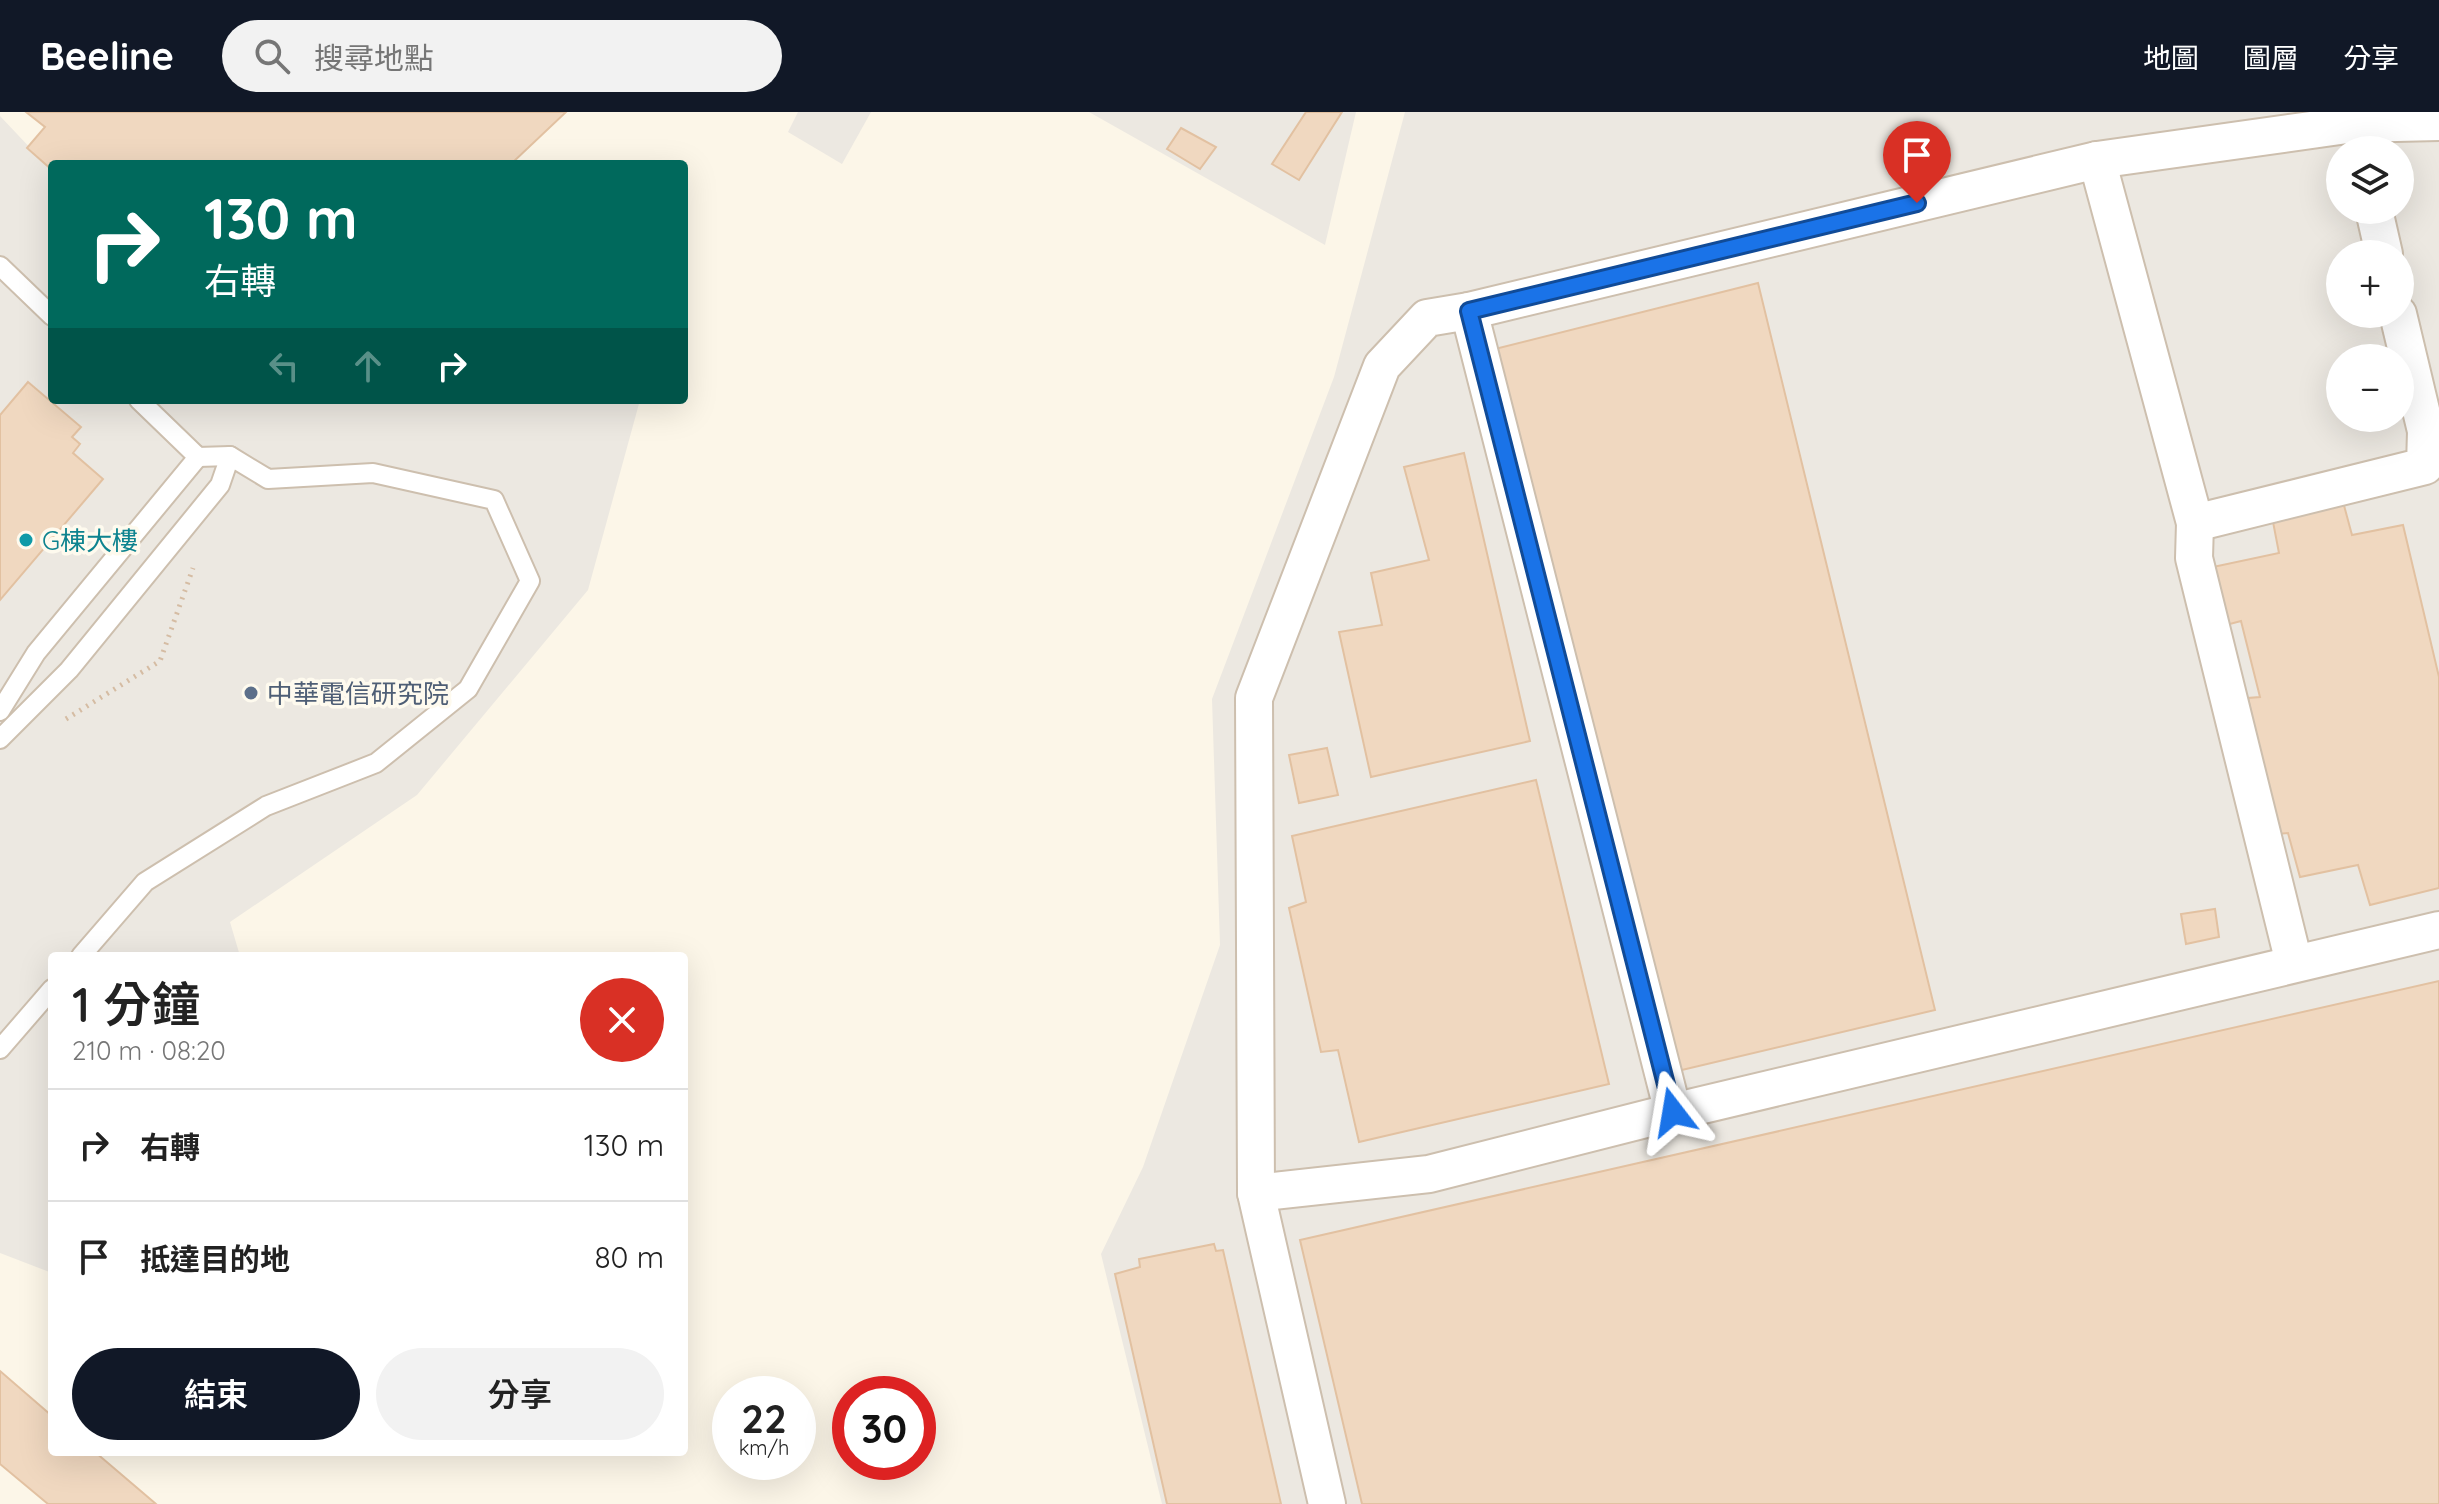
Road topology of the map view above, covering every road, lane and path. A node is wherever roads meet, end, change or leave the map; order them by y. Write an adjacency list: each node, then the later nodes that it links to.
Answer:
1 (2439, 122): 2 (street)
2 (2362, 136)
3 (2326, 140): 4 (street)
4 (2097, 160): 6 (street); 12 (street)
5 (0, 266): 7 (lane)
6 (1469, 311): 22 (street); 23 (street)
7 (48, 312)
8 (2401, 328): 12 (street)
9 (143, 404): 11 (lane)
10 (230, 456): 11 (lane); 16 (lane); 18 (lane)
11 (198, 457): 14 (lane)
12 (2195, 523): 19 (street)
13 (197, 556): 15 (path)
14 (0, 711)
15 (53, 727)
16 (0, 739)
17 (2439, 930): 19 (street)
18 (84, 952)
19 (2294, 963): 22 (street)
20 (48, 994): 21 (lane)
21 (0, 1049)
22 (1673, 1112): 23 (street)
23 (1256, 1193): 24 (street)
24 (1327, 1504)

